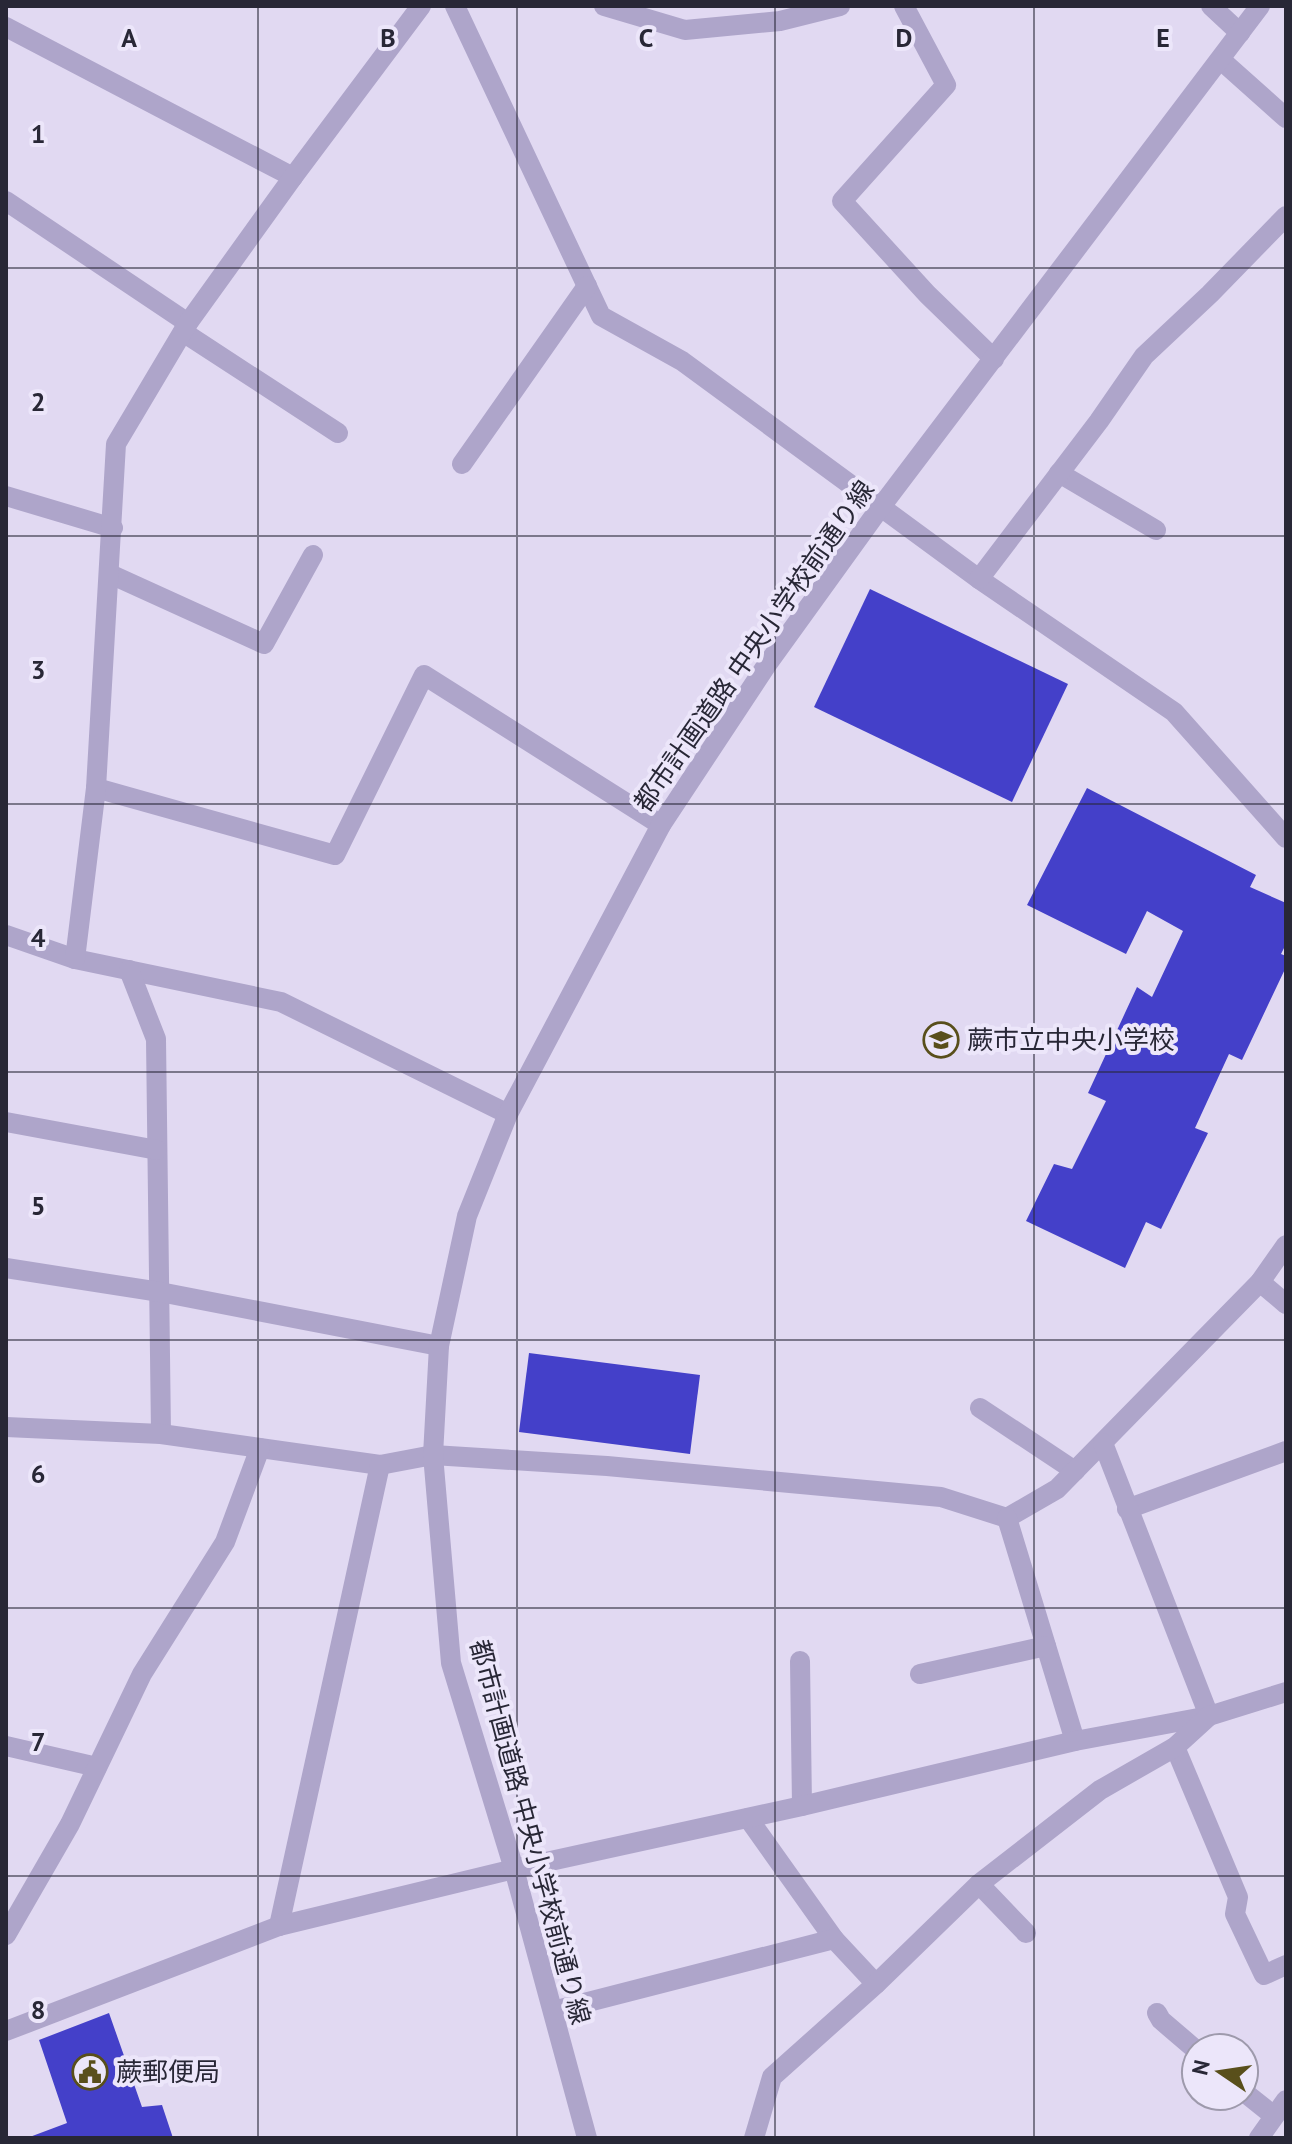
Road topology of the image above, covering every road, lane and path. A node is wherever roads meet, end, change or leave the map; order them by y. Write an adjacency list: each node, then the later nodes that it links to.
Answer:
1 (421, 6): 12 (street)
2 (455, 6): 15 (street)
3 (604, 6): 4 (street)
4 (840, 6)
5 (904, 6): 17 (street)
6 (1211, 6): 9 (street)
7 (1260, 6): 9 (street, 都市計画道路 中央小学校前通り線)
8 (6, 27): 12 (street)
9 (1240, 33): 10 (street, 都市計画道路 中央小学校前通り線)
10 (1221, 60): 11 (street); 17 (street, 都市計画道路 中央小学校前通り線)
11 (1286, 118)
12 (293, 177): 16 (street)
13 (6, 201): 16 (street)
14 (1286, 216): 20 (street)
15 (587, 286): 19 (street); 22 (street)
16 (186, 328): 18 (street); 23 (street)
17 (994, 359): 22 (street, 都市計画道路 中央小学校前通り線)
18 (338, 433)
19 (462, 464)
20 (1059, 473): 24 (street); 27 (street)
21 (6, 496): 23 (street)
22 (880, 508): 27 (street); 29 (street, 都市計画道路 中央小学校前通り線)
23 (113, 528): 26 (street)
24 (1156, 530)
25 (313, 555): 26 (street)
26 (110, 574): 28 (street)
27 (979, 579): 30 (street)
28 (96, 788): 29 (street); 32 (street)
29 (661, 825): 34 (street, 都市計画道路 中央小学校前通り線)
30 (1286, 838)
31 (6, 935): 32 (street)
32 (75, 959): 33 (street)
33 (129, 970): 34 (street); 36 (street)
34 (508, 1114): 42 (street, 都市計画道路 中央小学校前通り線)
35 (6, 1122): 36 (street)
36 (157, 1150): 40 (street)
37 (1286, 1245): 39 (street)
38 (6, 1268): 40 (street)
39 (1260, 1282): 41 (street); 46 (street)
40 (160, 1292): 42 (street); 45 (street)
41 (1286, 1304)
42 (439, 1346): 49 (street, 都市計画道路 中央小学校前通り線)
43 (980, 1408): 51 (street)
44 (6, 1427): 45 (street)
45 (161, 1434): 47 (street)
46 (1103, 1443): 51 (street); 52 (street)
47 (260, 1448): 50 (street); 62 (street)
48 (1286, 1451): 52 (street)
49 (433, 1455): 50 (street); 53 (street); 65 (street, 都市計画道路 中央小学校前通り線)
50 (380, 1465): 67 (street)
51 (1075, 1471): 53 (street)
52 (1127, 1509): 58 (street)
53 (1007, 1518): 54 (street)
54 (1046, 1646): 56 (street); 59 (street)
55 (800, 1661): 63 (street)
56 (920, 1674)
57 (1286, 1692): 58 (street)
58 (1209, 1716): 59 (street); 61 (street)
59 (1075, 1741): 63 (street)
60 (6, 1746): 62 (street)
61 (1175, 1747): 66 (street); 71 (street)
62 (97, 1767): 69 (street)
63 (802, 1806): 64 (street)
64 (748, 1818): 65 (street); 70 (street)
65 (514, 1869): 67 (street); 73 (street, 都市計画道路 中央小学校前通り線)
66 (979, 1884): 68 (street); 72 (street)
67 (279, 1926): 75 (street)
68 (1026, 1933)
69 (6, 1935)
70 (834, 1939): 72 (street); 73 (street)
71 (1286, 1965)
72 (876, 1984): 80 (street)
73 (553, 2011): 79 (street, 都市計画道路 中央小学校前通り線)
74 (1157, 2013): 76 (street)
75 (6, 2031)
76 (1180, 2036)
77 (1260, 2099): 78 (street)
78 (1280, 2108): 81 (street)
79 (587, 2138)
80 (754, 2138)
81 (1259, 2138)

